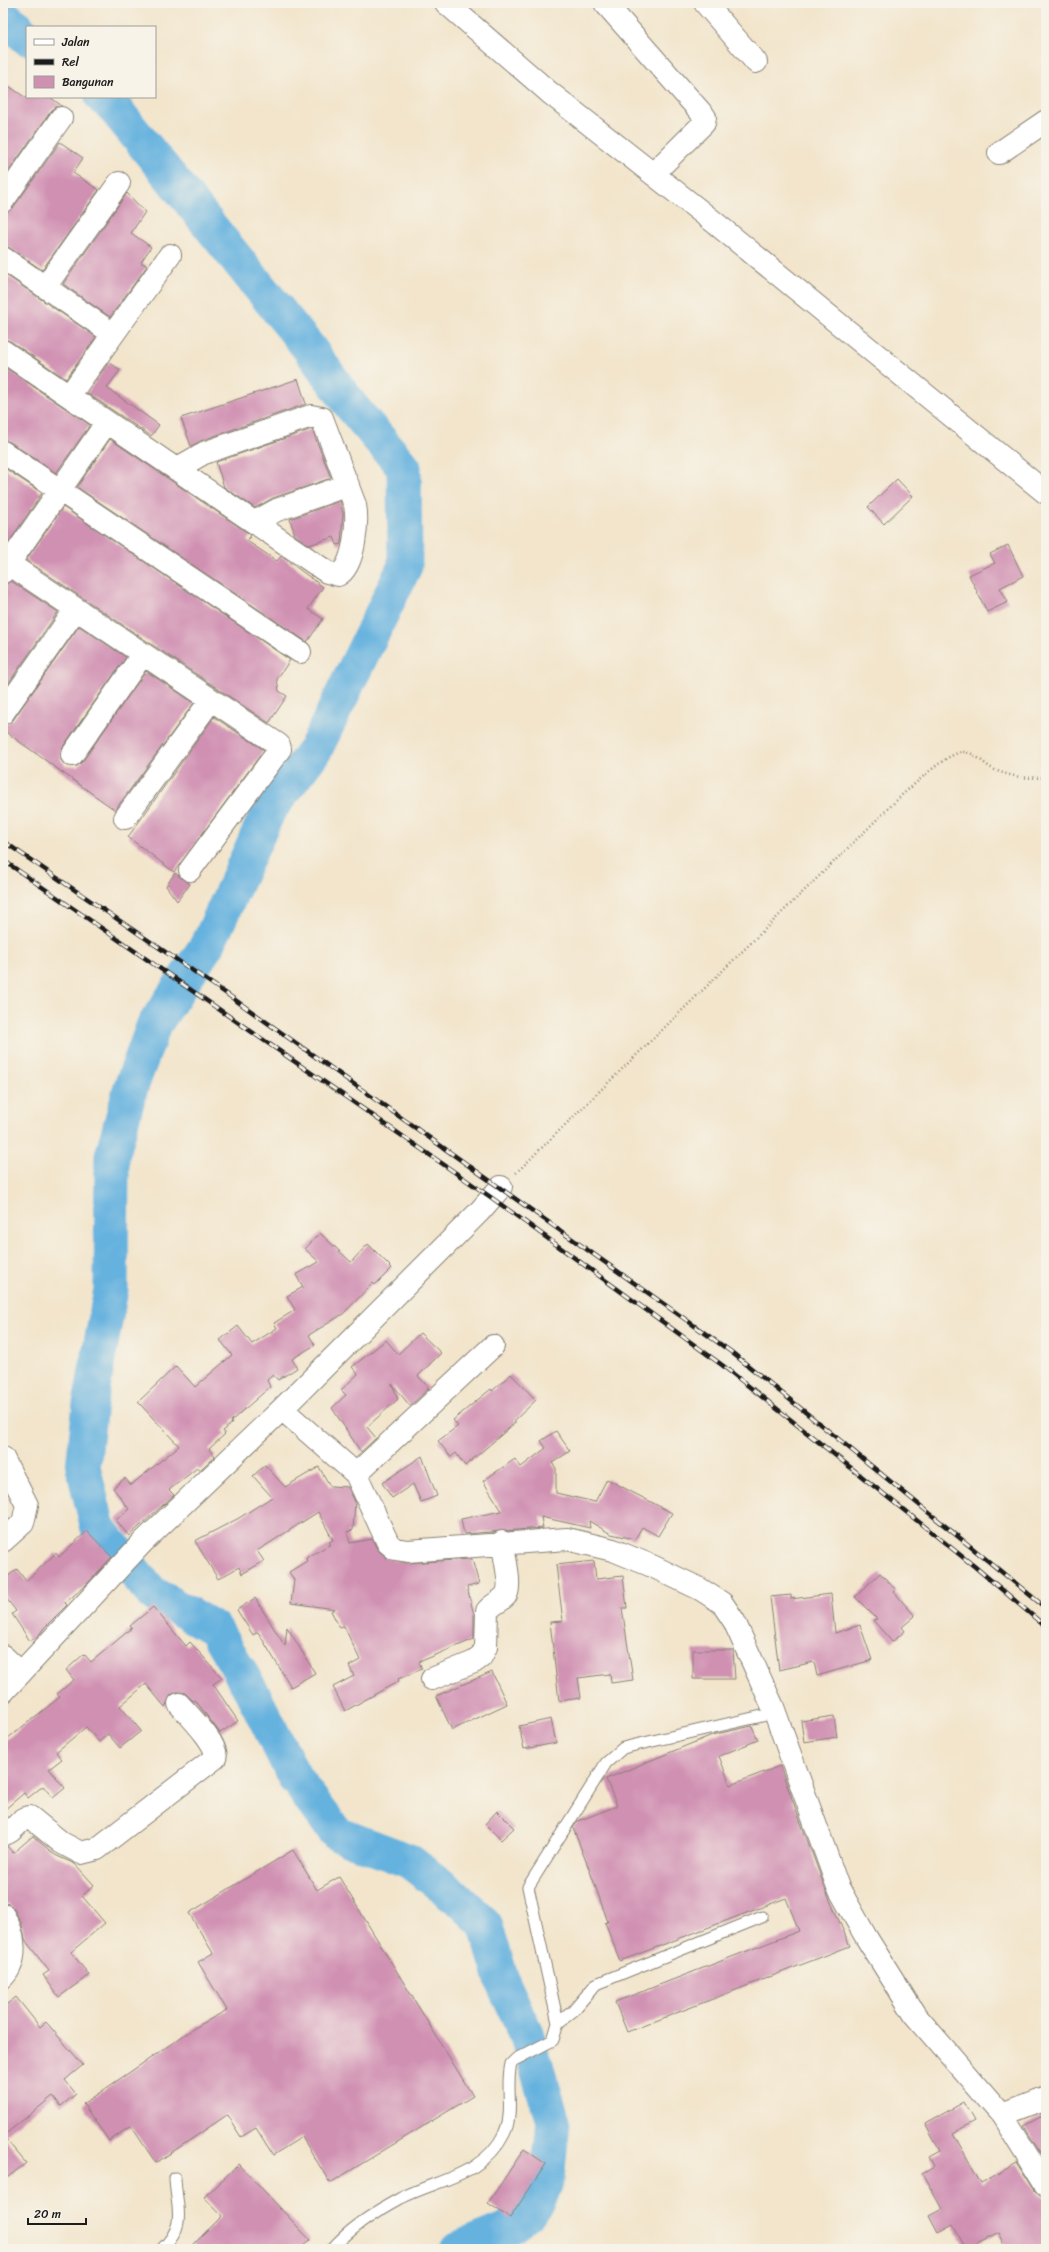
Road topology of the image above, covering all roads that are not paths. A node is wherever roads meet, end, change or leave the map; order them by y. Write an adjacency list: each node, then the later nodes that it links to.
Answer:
1 (446, 3): 8 (street)
2 (605, 3): 8 (street)
3 (705, 3): 4 (street)
4 (756, 62)
5 (61, 118): 10 (street)
6 (1046, 121): 7 (street)
7 (1000, 153)
8 (653, 174): 22 (street)
9 (120, 183): 13 (street)
10 (3, 201)
11 (170, 255): 14 (street)
12 (3, 258): 13 (street)
13 (45, 287): 14 (street)
14 (112, 334): 16 (street)
15 (3, 351): 16 (street)
16 (69, 396): 17 (street)
17 (107, 422): 19 (street); 21 (street)
18 (3, 452): 21 (street)
19 (176, 469): 20 (street); 23 (street)
20 (348, 485): 23 (street); 23 (street)
21 (60, 490): 24 (street); 26 (street)
22 (1046, 493)
23 (255, 522)
24 (5, 565): 25 (street)
25 (76, 609): 27 (street); 29 (street)
26 (300, 652)
27 (143, 654): 28 (street); 30 (street)
28 (211, 700): 31 (street); 32 (street)
29 (3, 713)
30 (72, 755)
31 (125, 818)
32 (190, 870)
33 (501, 1188): 35 (street)
34 (493, 1346): 37 (street)
35 (282, 1409): 37 (street); 41 (street)
36 (3, 1458): 38 (street)
37 (356, 1474): 39 (street)
38 (3, 1541)
39 (502, 1542): 42 (street); 45 (street)
40 (3, 1656): 41 (street)
41 (21, 1673): 43 (street)
42 (432, 1679)
43 (3, 1692)
44 (179, 1704): 46 (street)
45 (774, 1710): 50 (lane); 52 (street)
46 (3, 1834)
47 (3, 1915): 49 (street)
48 (762, 1917): 50 (lane)
49 (3, 1977)
50 (558, 2023): 56 (lane)
51 (1046, 2098): 52 (street)
52 (1002, 2116): 54 (street)
53 (175, 2178): 55 (lane)
54 (1046, 2186)
55 (162, 2249)
56 (332, 2249)

